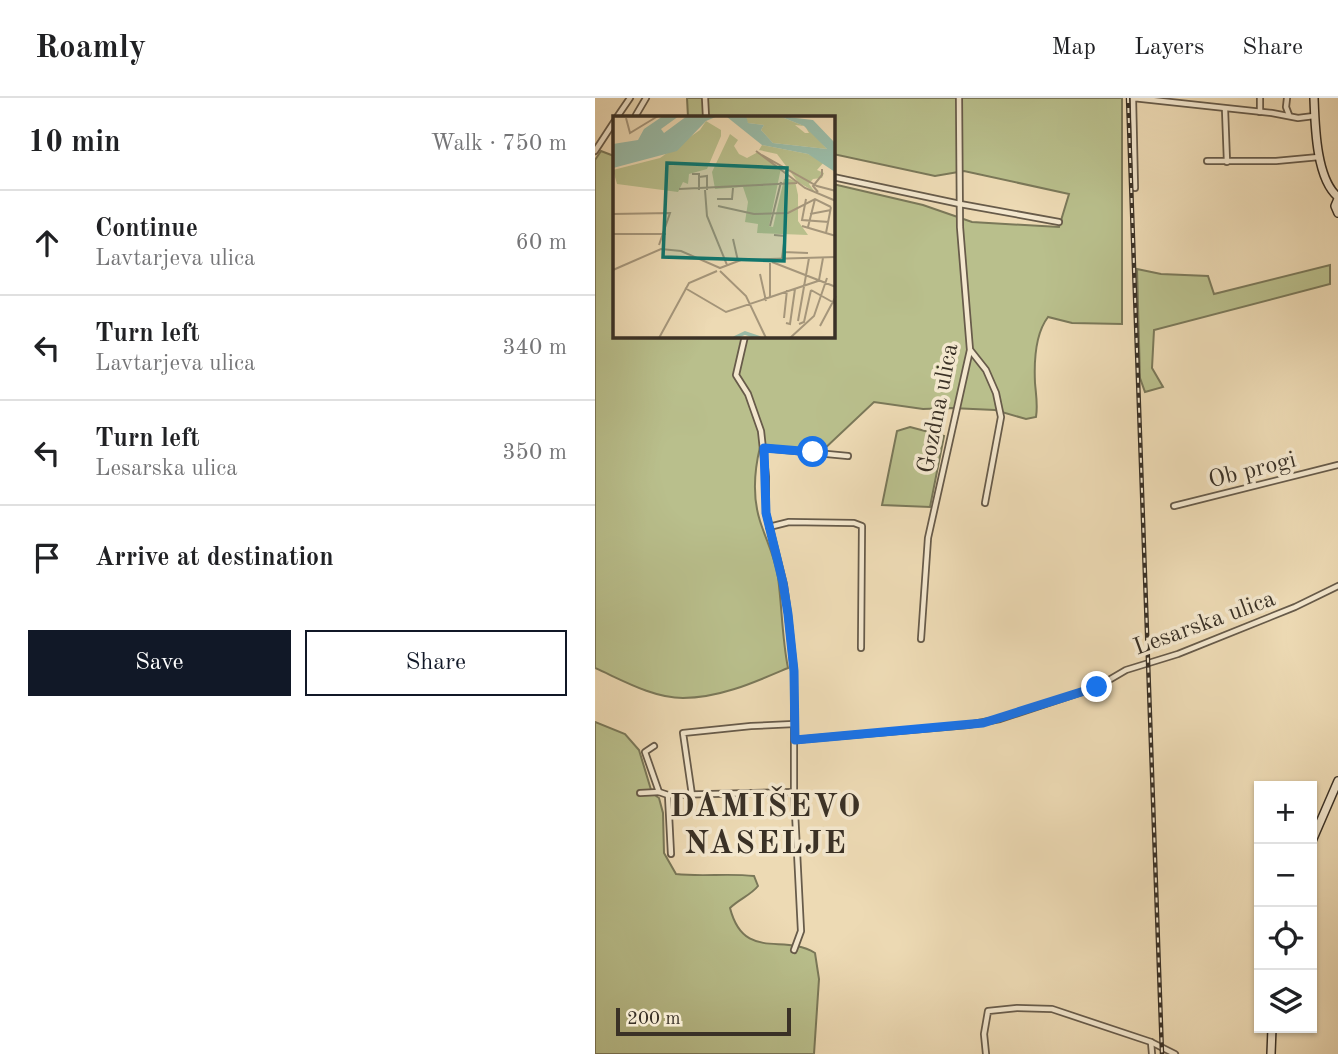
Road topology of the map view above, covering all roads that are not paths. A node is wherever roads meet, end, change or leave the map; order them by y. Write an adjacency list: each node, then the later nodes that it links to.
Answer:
1 (630, 98): 13 (street)
2 (646, 98): 11 (street)
3 (705, 98): 14 (street)
4 (959, 98): 24 (street, Gozdna ulica)
5 (1133, 98): 9 (street); 22 (street)
6 (1260, 98): 10 (street)
7 (1287, 98): 12 (street)
8 (1314, 98): 15 (main road)
9 (1225, 109): 10 (street); 20 (street)
10 (1260, 112): 12 (street)
11 (636, 115)
12 (1289, 115): 15 (street)
13 (618, 116)
14 (706, 116)
15 (1314, 116): 18 (main road)
16 (613, 124): 17 (street)
17 (595, 151)
18 (1320, 157): 20 (street); 23 (main road)
19 (1207, 161): 20 (street)
20 (1227, 162)
21 (835, 177): 24 (street)
22 (1135, 188)
23 (1338, 198): 25 (main road)
24 (960, 204): 26 (street); 28 (street, Gozdna ulica)
25 (1338, 213)
26 (1059, 222)
27 (745, 338): 29 (street)
28 (970, 350): 32 (street); 36 (street, Gozdna ulica)
29 (764, 448): 30 (street); 34 (street)
30 (848, 456)
31 (1338, 465): 33 (street, Ob progi)
32 (985, 503)
33 (1174, 506)
34 (769, 527): 37 (street); 38 (street)
35 (1338, 586): 39 (street, Lesarska ulica)
36 (921, 639)
37 (861, 648)
38 (794, 724): 39 (street); 45 (street)
39 (795, 740): 43 (street)
40 (654, 746): 42 (street)
41 (1338, 781): 47 (main road)
42 (659, 792): 44 (street); 46 (street)
43 (794, 792): 45 (street); 49 (street)
44 (640, 793)
45 (692, 794): 46 (street)
46 (668, 795): 48 (street)
47 (1317, 829)
48 (671, 854)
49 (794, 950)
50 (1272, 1033): 55 (main road)
51 (1151, 1042): 52 (street); 53 (street); 54 (street)
52 (986, 1054)
53 (1151, 1054)
54 (1175, 1054)
55 (1271, 1054)

